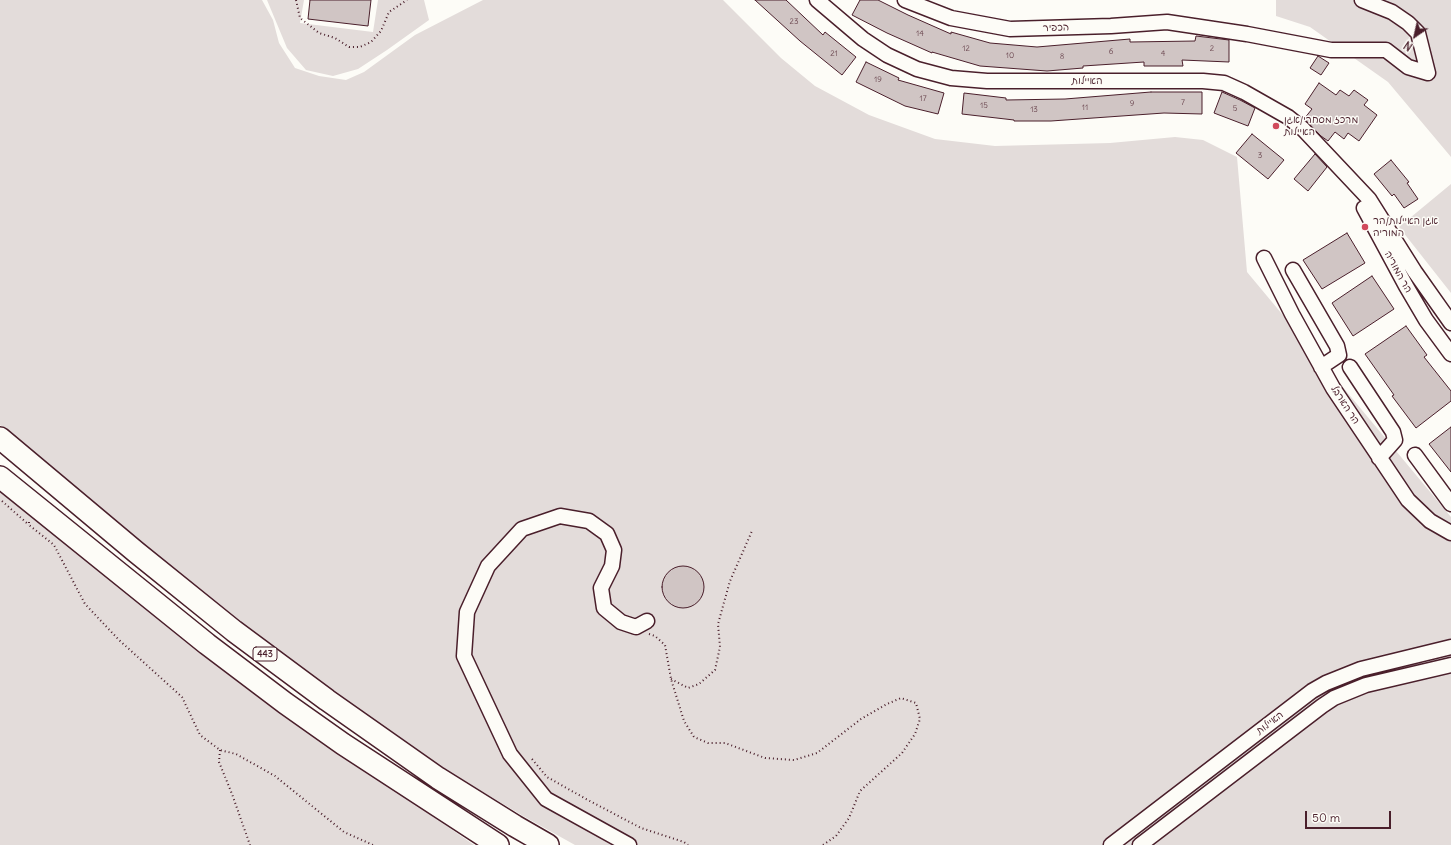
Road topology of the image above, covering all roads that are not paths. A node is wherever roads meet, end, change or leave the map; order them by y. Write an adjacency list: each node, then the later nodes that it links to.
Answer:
1 (817, 0): 4 (street, האיילות)
2 (905, 0): 3 (street, הכפיר)
3 (1362, 0)
4 (1346, 175): 7 (street, הר המוריה); 8 (street, הר המוריה)
5 (1264, 258): 9 (street, הר הארבל)
6 (1293, 270): 9 (street)
7 (1451, 322)
8 (1451, 354)
9 (1321, 367): 13 (street, הר הארבל)
10 (1350, 367): 13 (street)
11 (0, 438): 21 (highway, 443)
12 (1415, 456): 15 (street)
13 (1380, 458): 16 (street, הר הארבל)
14 (0, 477): 20 (highway, 443)
15 (1451, 504)
16 (1451, 533)
17 (641, 624): 22 (street)
18 (1451, 647): 23 (street, האיילות)
19 (1451, 665): 24 (street, האיילות)
20 (498, 845)
21 (548, 845)
22 (629, 845)
23 (1111, 845)
24 (1140, 845)

